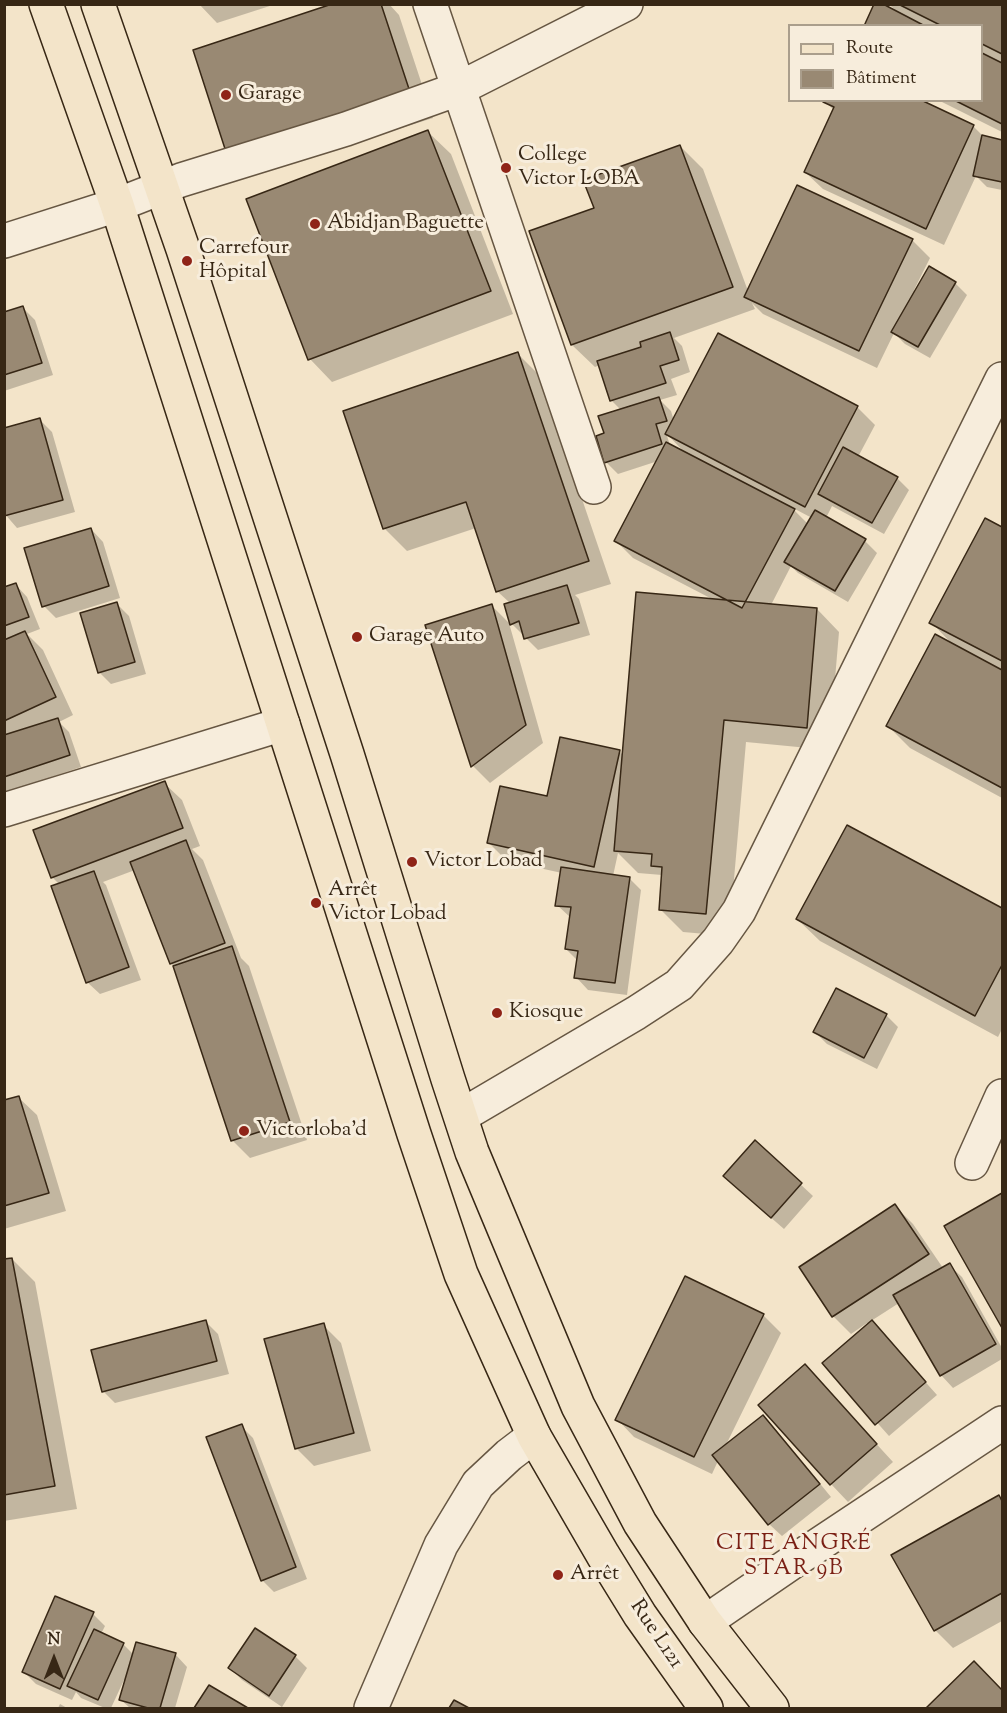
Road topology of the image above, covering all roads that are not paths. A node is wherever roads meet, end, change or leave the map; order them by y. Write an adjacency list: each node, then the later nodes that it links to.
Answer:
1 (46, 4): 7 (main road, Rue L121)
2 (98, 4): 6 (main road)
3 (430, 4): 5 (street)
4 (626, 4): 5 (street)
5 (458, 89): 6 (street); 10 (street)
6 (162, 187): 7 (street); 14 (main road)
7 (117, 205): 8 (street); 11 (main road, Rue L121)
8 (4, 241)
9 (1002, 379): 14 (street)
10 (594, 487)
11 (283, 724): 12 (street); 17 (main road, Rue L121)
12 (4, 810)
13 (1002, 1096): 15 (street)
14 (461, 1116): 18 (main road)
15 (972, 1163)
16 (1002, 1423): 18 (street)
17 (534, 1436): 19 (street); 20 (main road, Rue L121)
18 (705, 1622): 21 (main road)
19 (371, 1708)
20 (706, 1708)
21 (772, 1708)

